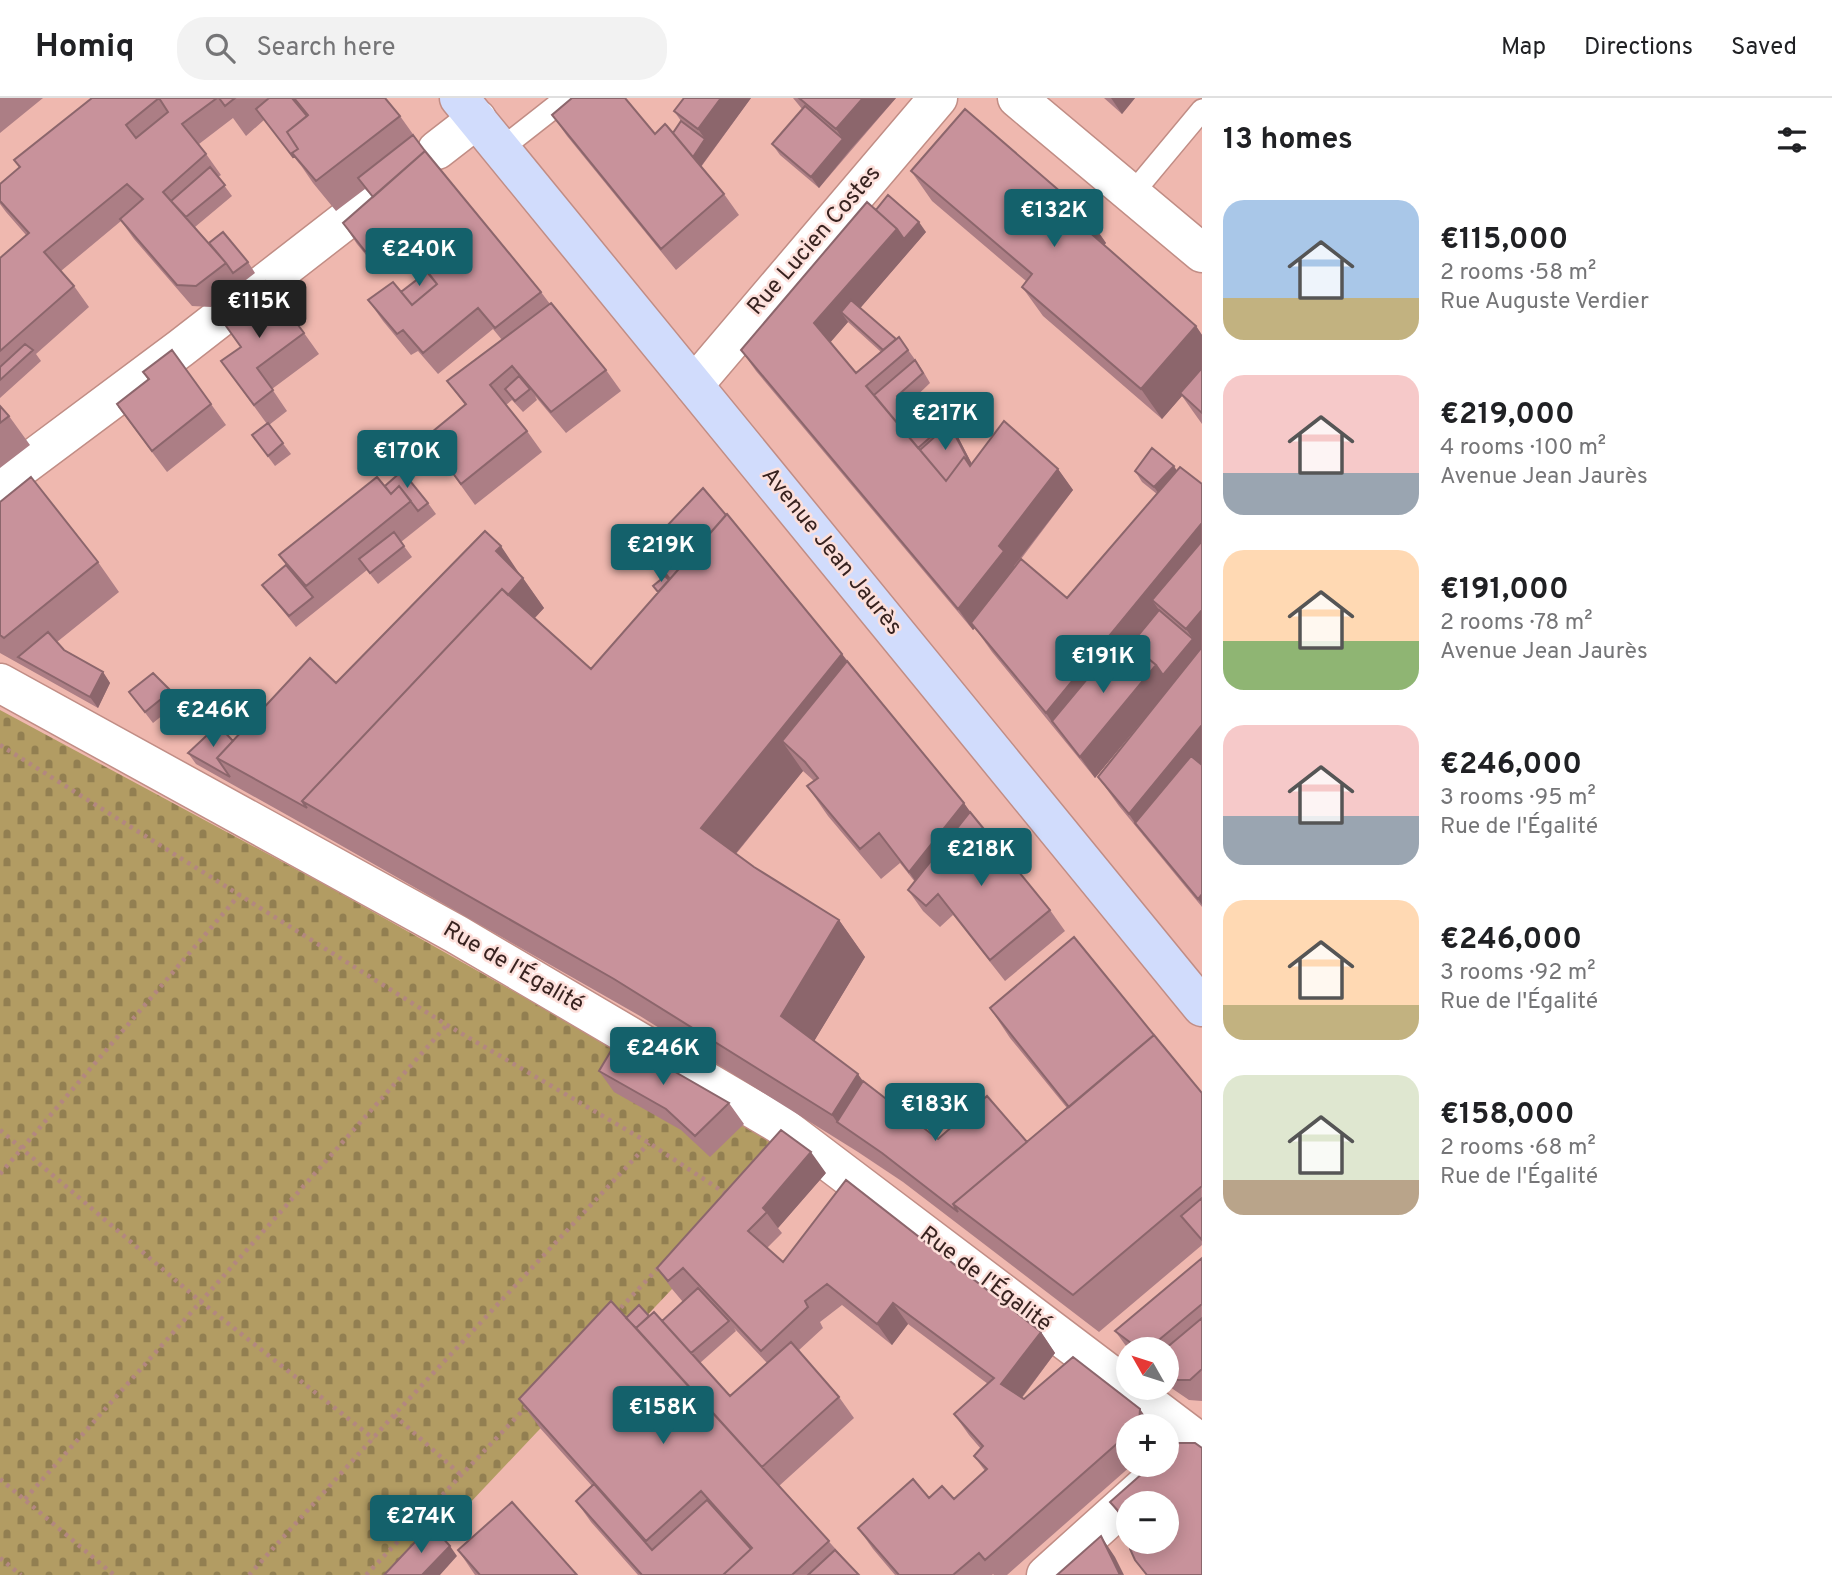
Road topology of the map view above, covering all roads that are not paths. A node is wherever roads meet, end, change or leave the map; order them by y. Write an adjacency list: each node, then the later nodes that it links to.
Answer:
1 (566, 98): 6 (lane)
2 (938, 98): 11 (street, Rue Lucien Costes)
3 (1017, 98): 8 (street)
4 (468, 108): 6 (main road, Avenue Jean Jaurès); 7 (street)
5 (1202, 110): 8 (lane)
6 (501, 149): 11 (main road, Avenue Jean Jaurès)
7 (437, 150)
8 (1132, 194): 10 (street)
9 (364, 206): 12 (street)
10 (1202, 253)
11 (694, 385): 14 (main road, Avenue Jean Jaurès)
12 (0, 483)
13 (0, 684): 15 (street, Rue de l'Égalité)
14 (1202, 1007)
15 (1200, 1440): 16 (street)
16 (1046, 1575)

